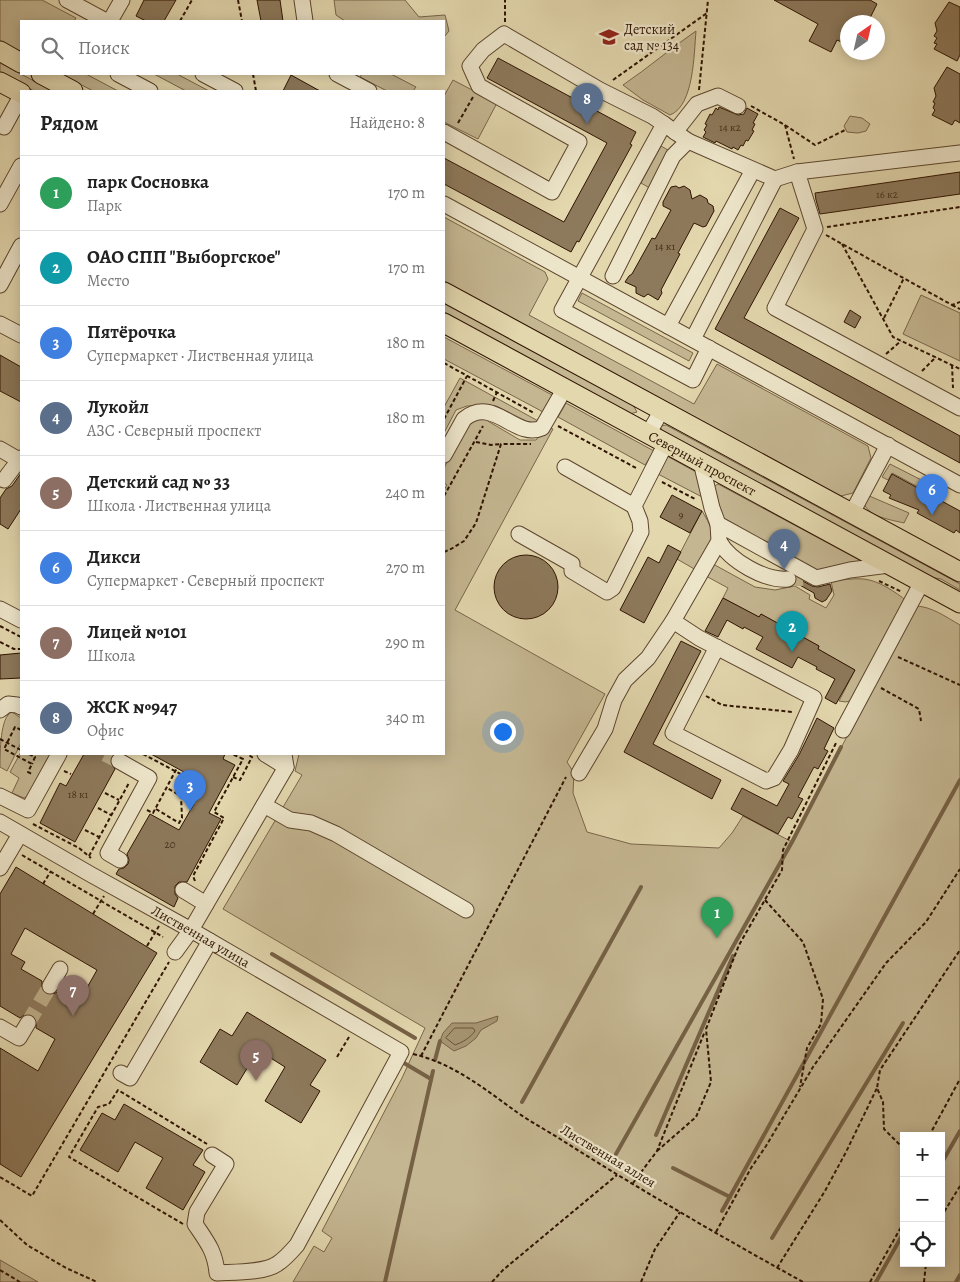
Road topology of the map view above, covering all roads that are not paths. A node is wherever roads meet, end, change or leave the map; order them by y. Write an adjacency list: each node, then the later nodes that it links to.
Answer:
1 (122, 0): 5 (street)
2 (302, 0): 6 (street)
3 (72, 1): 4 (street)
4 (97, 19)
5 (111, 20)
6 (305, 20)
7 (0, 52): 8 (main road)
8 (20, 62)
9 (43, 75): 15 (main road)
10 (120, 75): 16 (street)
11 (205, 75): 14 (street)
12 (339, 75): 17 (street)
13 (0, 82): 18 (main road)
14 (228, 89)
15 (71, 90)
16 (148, 90)
17 (367, 90)
18 (20, 94)
19 (20, 97): 21 (street)
20 (738, 106): 22 (street)
21 (4, 127)
22 (669, 128): 23 (street); 24 (street); 34 (street)
23 (447, 134)
24 (688, 141): 27 (street); 33 (street)
25 (960, 153): 28 (street)
26 (20, 168): 30 (street)
27 (753, 170): 29 (street); 39 (street)
28 (797, 172): 29 (street); 44 (street)
29 (776, 179): 41 (street)
30 (0, 204)
31 (445, 205): 34 (street)
32 (20, 248): 35 (street)
33 (613, 276)
34 (579, 277): 39 (street); 42 (street)
35 (0, 285)
36 (445, 293): 45 (main road, Северный проспект)
37 (445, 323): 43 (main road, Северный проспект)
38 (0, 324): 40 (street)
39 (668, 326): 41 (street)
40 (20, 334)
41 (693, 339): 42 (street)
42 (710, 348): 48 (street)
43 (566, 388): 46 (main road, Северный проспект); 50 (street)
44 (957, 407)
45 (662, 410): 46 (street); 57 (main road, Северный проспект)
46 (648, 434): 47 (main road, Северный проспект)
47 (666, 443): 52 (main road, Северный проспект); 56 (street)
48 (888, 445): 55 (street); 57 (street)
49 (0, 449): 51 (street)
50 (445, 453)
51 (20, 459): 54 (street)
52 (701, 462): 58 (street); 61 (main road, Северный проспект)
53 (565, 468): 56 (street)
54 (4, 480)
55 (960, 485)
56 (634, 506): 59 (street)
57 (852, 513): 62 (main road, Северный проспект)
58 (718, 524): 60 (street); 61 (street)
59 (519, 534)
60 (719, 541): 63 (street); 68 (street)
61 (890, 565): 64 (main road, Северный проспект)
62 (960, 572)
63 (784, 579)
64 (922, 582): 65 (main road, Северный проспект); 72 (street)
65 (960, 603)
66 (0, 609): 67 (street)
67 (20, 619)
68 (673, 621): 69 (street); 77 (street)
69 (717, 647): 69 (street)
70 (20, 706): 71 (street)
71 (0, 710)
72 (843, 730)
73 (59, 755): 78 (street)
74 (268, 755): 75 (street)
75 (285, 760): 79 (street)
76 (119, 761): 82 (street)
77 (573, 774)
78 (0, 796)
79 (264, 805): 85 (street); 86 (street)
80 (0, 822): 81 (street, Лиственная улица)
81 (20, 834): 83 (street); 87 (street, Лиственная улица)
82 (120, 860)
83 (0, 868)
84 (189, 887): 85 (street)
85 (206, 904): 87 (street)
86 (466, 910)
87 (191, 930): 88 (street, Лиственная улица); 89 (street)
88 (210, 941): 94 (street); 95 (street, Лиственная улица)
89 (175, 952)
90 (60, 969): 91 (street)
91 (50, 986)
92 (28, 1023): 93 (street)
93 (0, 1027)
94 (121, 1073)
95 (212, 1155)

